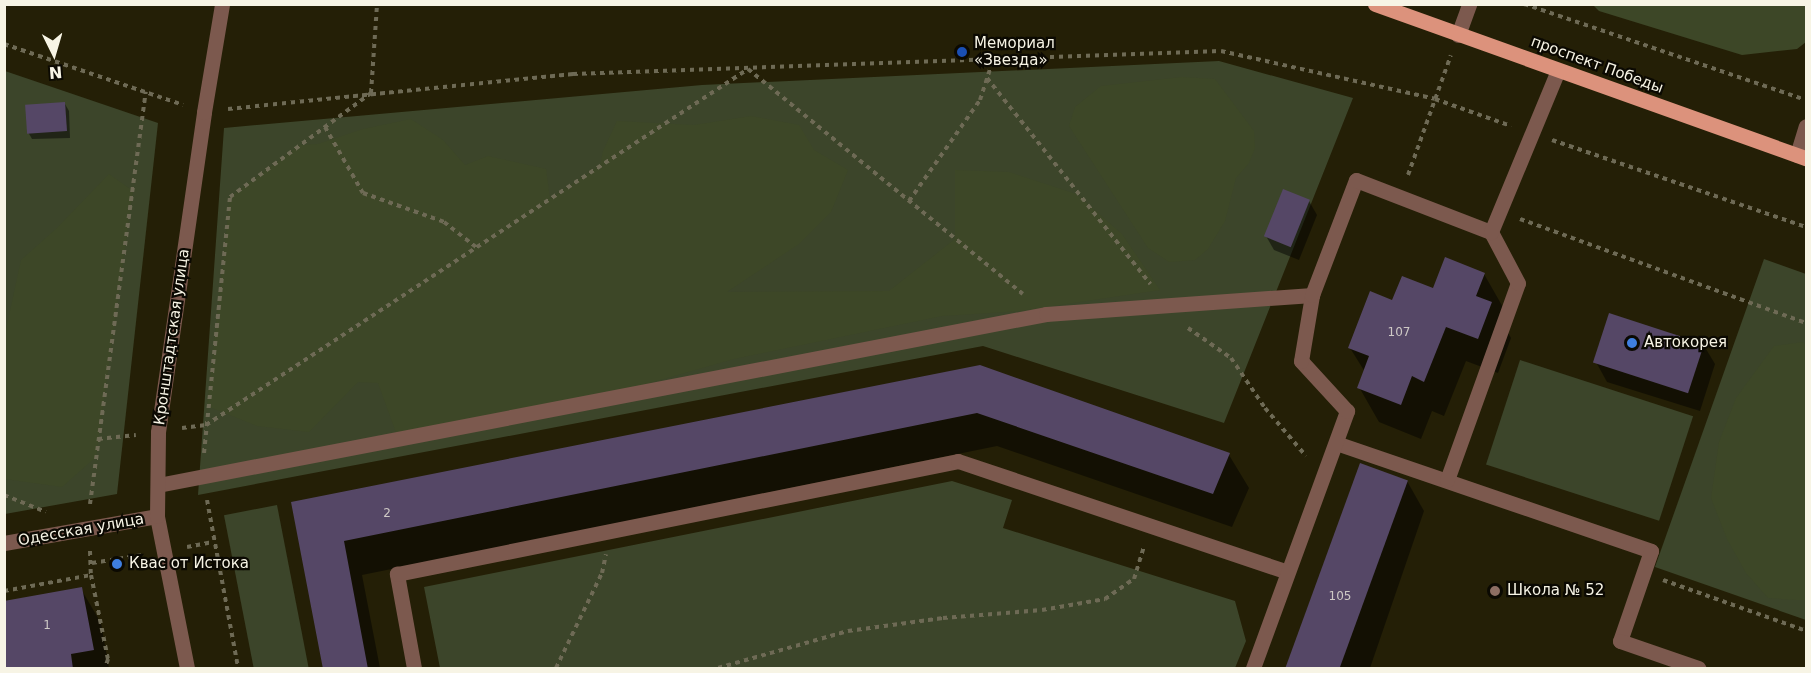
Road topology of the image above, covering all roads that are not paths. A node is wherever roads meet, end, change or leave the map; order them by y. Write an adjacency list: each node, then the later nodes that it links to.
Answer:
1 (222, 4): 12 (street, Кронштадтская улица)
2 (1375, 4): 4 (main road, проспект Победы)
3 (1469, 4): 4 (street)
4 (1458, 34): 5 (main road, проспект Победы)
5 (1558, 70): 7 (main road, проспект Победы); 8 (street)
6 (1806, 126): 7 (street)
7 (1802, 157)
8 (1491, 232): 9 (street); 11 (street)
9 (1312, 295): 10 (street); 12 (street)
10 (1336, 443): 11 (street); 15 (street)
11 (1447, 480): 19 (street)
12 (158, 485): 13 (street, Кронштадтская улица)
13 (157, 516): 14 (street, Одесская улица); 16 (street, Кронштадтская улица)
14 (4, 543)
15 (1287, 572): 17 (street); 18 (street)
16 (188, 669)
17 (414, 669)
18 (1253, 669)
19 (1698, 669)

